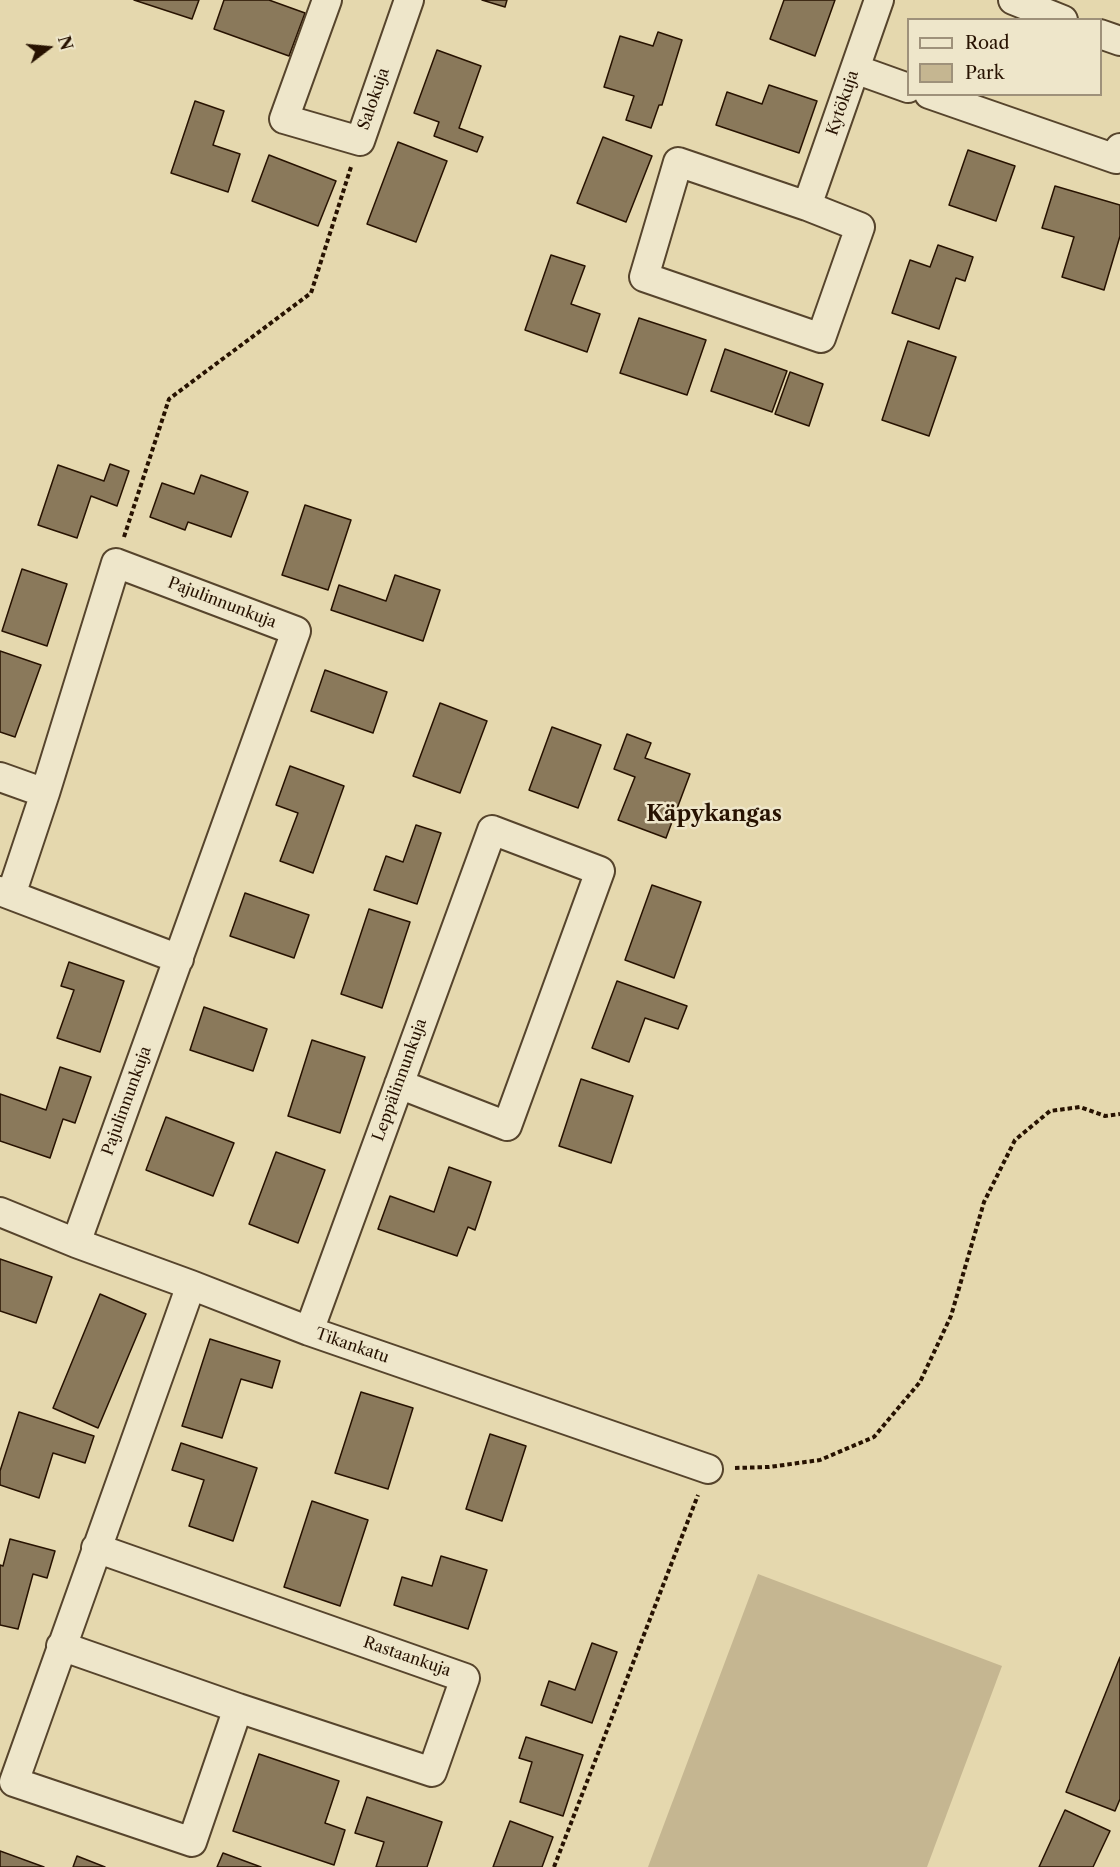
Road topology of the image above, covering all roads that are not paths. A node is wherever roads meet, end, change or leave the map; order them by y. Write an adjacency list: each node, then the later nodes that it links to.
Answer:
1 (327, 0): 2 (street, Salokuja)
2 (409, 0)
3 (879, 0): 8 (street, Kytökuja)
4 (1013, 0): 5 (street)
5 (1058, 18)
6 (1102, 34): 7 (street)
7 (1120, 41)
8 (855, 69): 9 (street); 12 (street, Kytökuja)
9 (907, 87)
10 (935, 96): 11 (street)
11 (1120, 148)
12 (807, 206): 12 (street)
13 (0, 777): 14 (street)
14 (45, 793): 15 (street); 16 (street, Pajulinnunkuja)
15 (6, 893): 16 (street)
16 (179, 958): 19 (street, Pajulinnunkuja)
17 (399, 1084): 17 (street, Leppälinnunkuja); 21 (street, Leppälinnunkuja)
18 (0, 1212): 19 (street, Tikankatu)
19 (76, 1243): 20 (street, Tikankatu)
20 (191, 1285): 21 (street, Tikankatu); 23 (street)
21 (309, 1331): 22 (street, Tikankatu)
22 (708, 1469)
23 (96, 1548): 24 (street); 25 (street, Rastaankuja)
24 (61, 1646): 25 (street, Rastaankuja); 25 (street)
25 (238, 1708)

